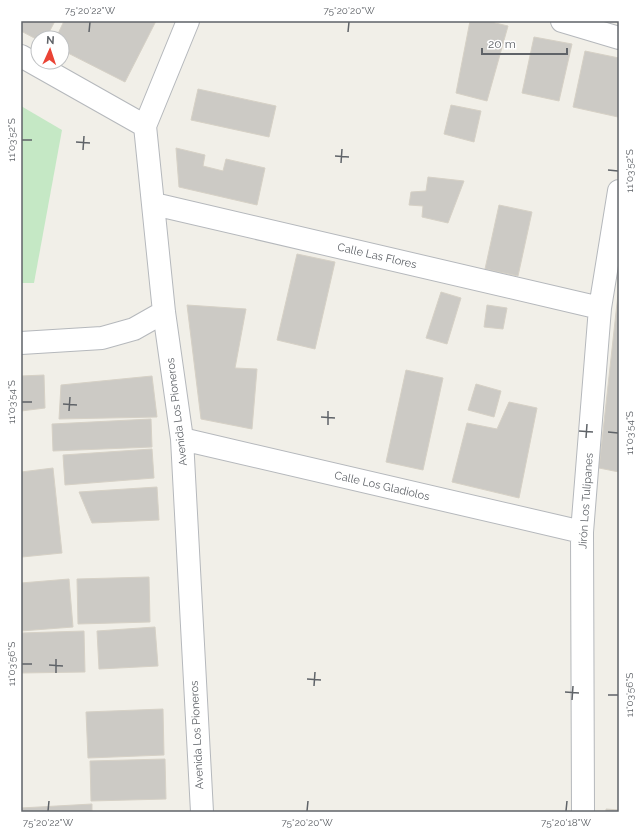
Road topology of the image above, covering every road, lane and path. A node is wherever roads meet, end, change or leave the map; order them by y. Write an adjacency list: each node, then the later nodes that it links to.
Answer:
1 (188, 21): 5 (street, Avenida Los Pioneros)
2 (562, 21): 3 (street)
3 (619, 38)
4 (21, 56): 5 (street)
5 (145, 126): 7 (street, Avenida Los Pioneros)
6 (619, 191): 8 (street, Jirón Los Tulipanes)
7 (154, 204): 8 (street, Calle Las Flores); 9 (street, Avenida Los Pioneros)
8 (600, 308): 12 (street, Jirón Los Tulipanes)
9 (164, 312): 10 (street); 11 (street, Avenida Los Pioneros)
10 (21, 343)
11 (182, 439): 12 (street, Calle Los Gladiolos); 13 (street, Avenida Los Pioneros)
12 (582, 532): 14 (street, Jirón Los Tulipanes)
13 (202, 812)
14 (583, 812)

